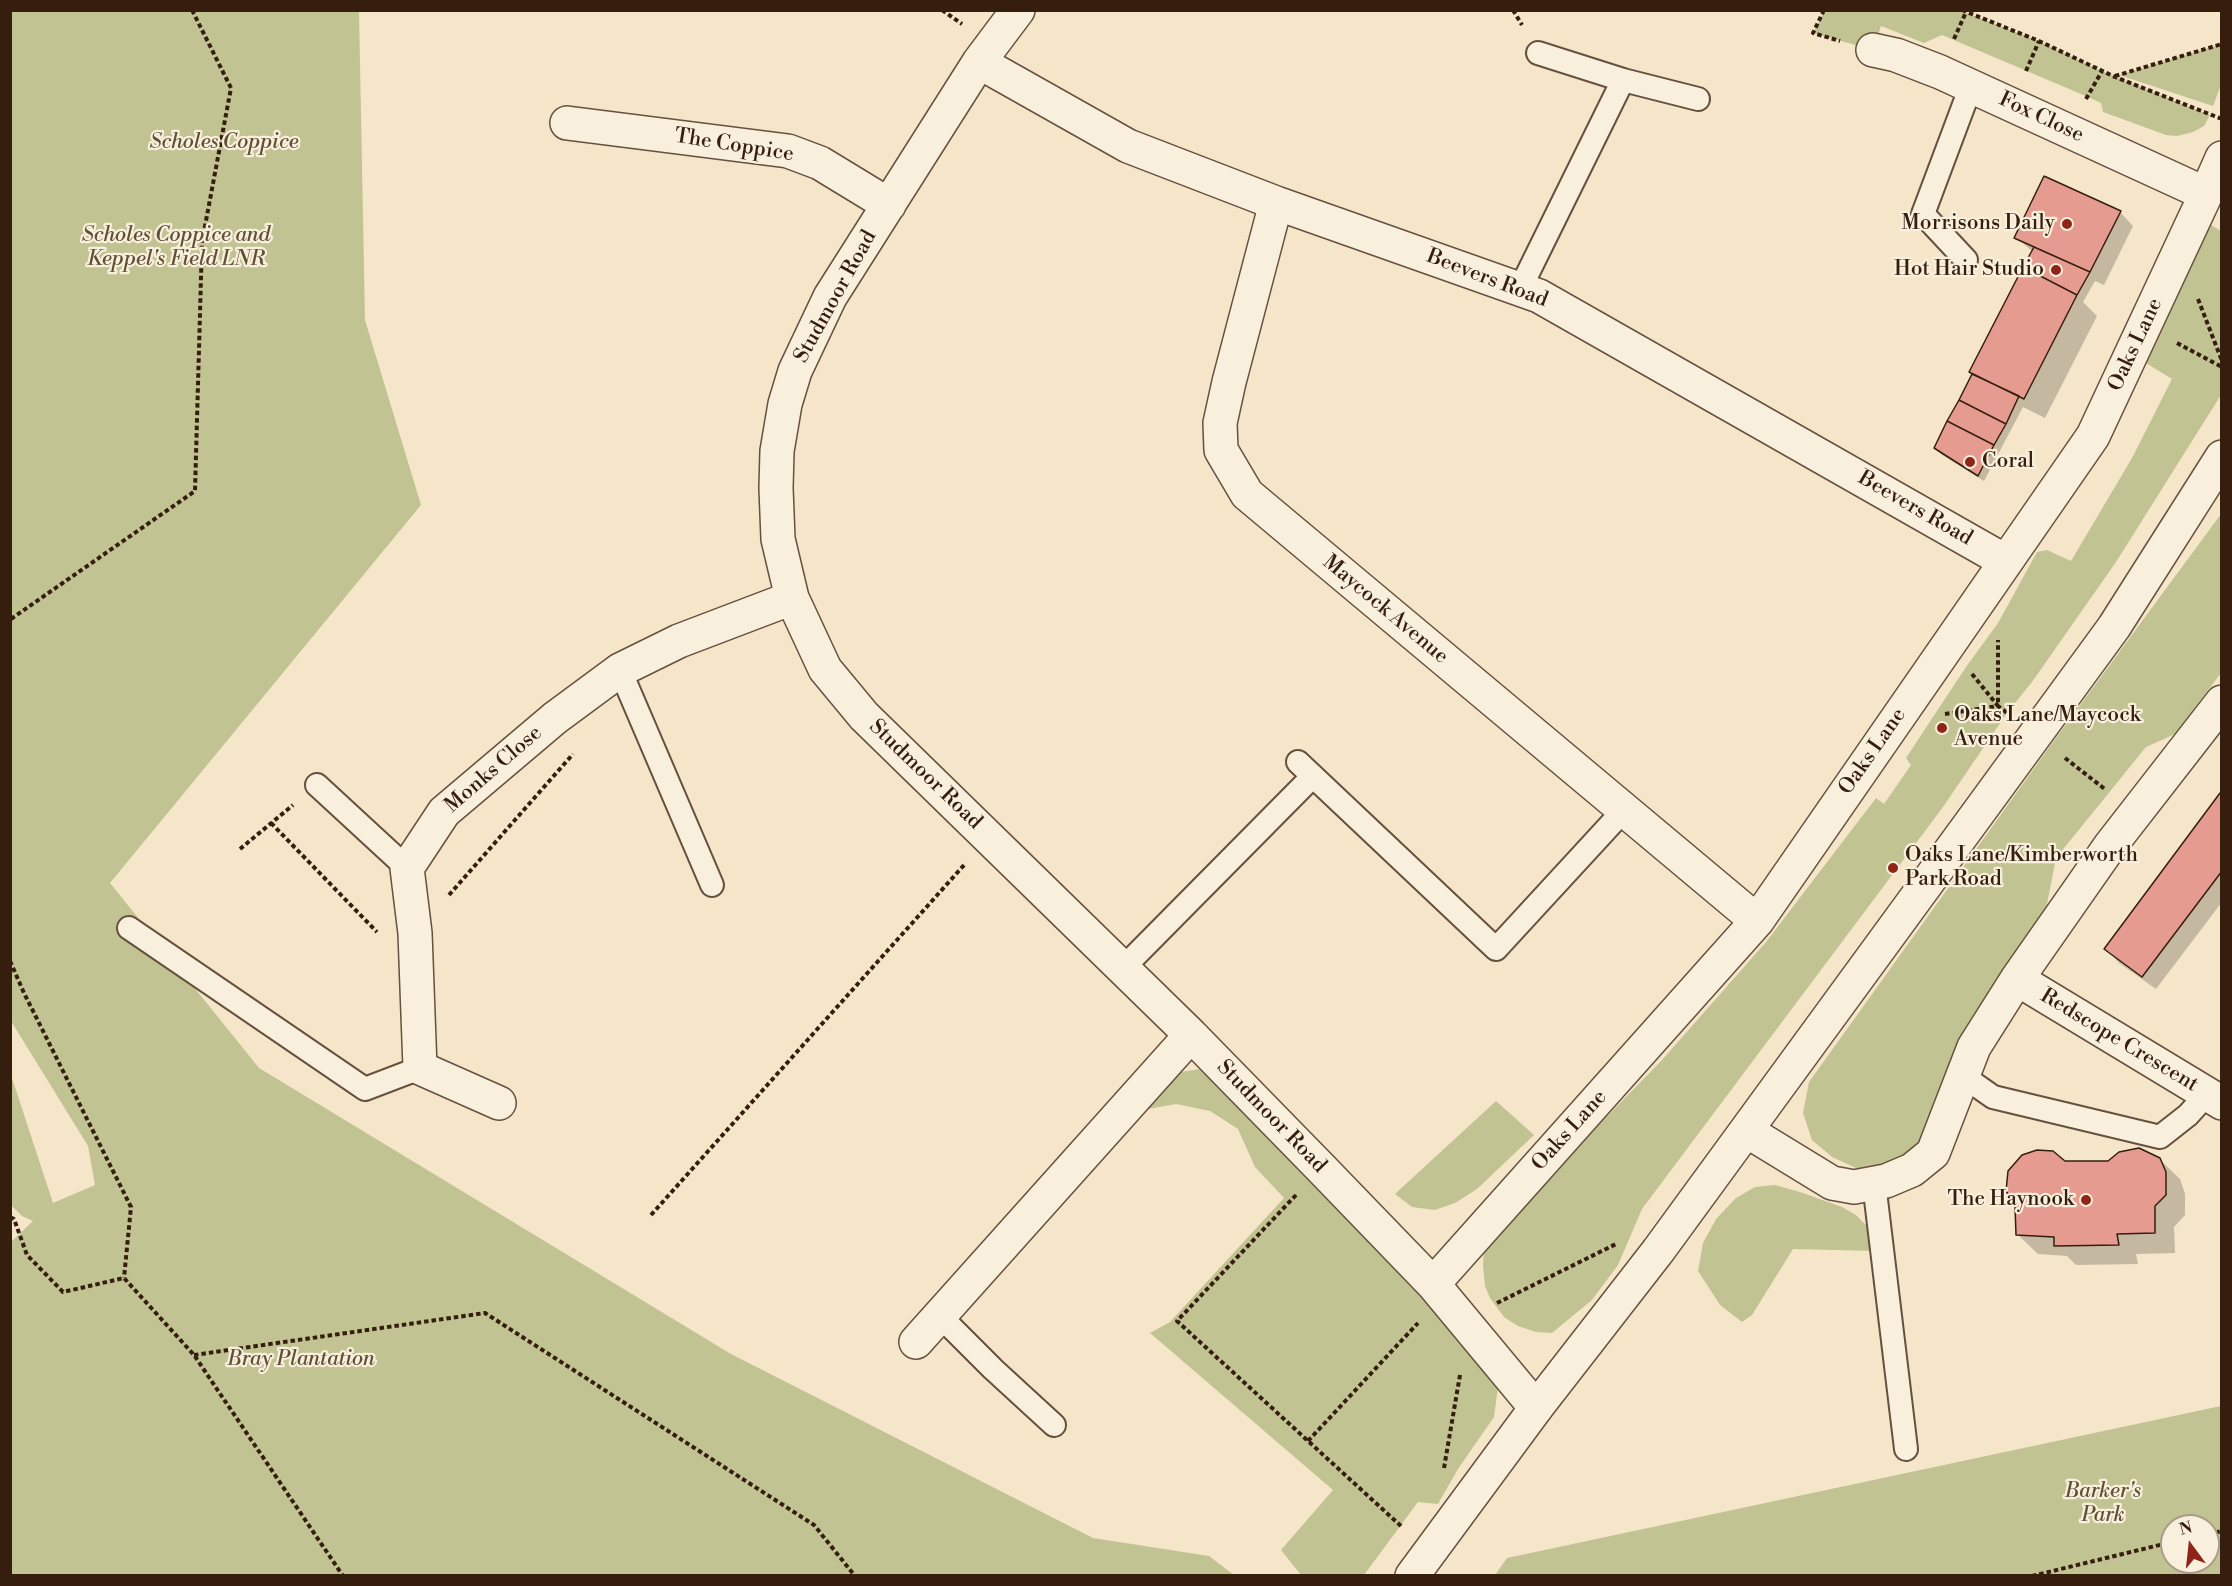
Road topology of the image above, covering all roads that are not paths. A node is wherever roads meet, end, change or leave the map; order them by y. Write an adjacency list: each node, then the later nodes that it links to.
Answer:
1 (1018, 10): 4 (street, Studmoor Road)
2 (1873, 50): 6 (street, Fox Close)
3 (1538, 52): 5 (lane)
4 (980, 62): 11 (street, Beevers Road); 12 (street, Studmoor Road)
5 (1623, 80): 7 (lane); 14 (lane)
6 (1971, 86): 10 (street, Fox Close); 13 (lane)
7 (1698, 99)
8 (567, 123): 12 (street, The Coppice)
9 (2222, 158): 10 (street, Oaks Lane)
10 (2206, 194): 16 (street, Oaks Lane)
11 (1276, 203): 14 (street, Beevers Road); 21 (street, Maycock Avenue)
12 (889, 205): 17 (street, Studmoor Road)
13 (1966, 260)
14 (1520, 289): 16 (street, Beevers Road)
15 (2222, 457): 33 (street)
16 (2006, 561): 24 (street, Oaks Lane)
17 (792, 598): 18 (street, Monks Close); 26 (street, Studmoor Road)
18 (620, 670): 22 (street, Monks Close); 23 (lane)
19 (2222, 702): 27 (street)
20 (317, 785): 22 (lane)
21 (1624, 810): 24 (street, Maycock Avenue); 26 (lane)
22 (407, 868): 29 (street)
23 (712, 885)
24 (1757, 921): 35 (street, Oaks Lane)
25 (129, 928): 29 (lane)
26 (1123, 968): 28 (street, Studmoor Road)
27 (2017, 979): 30 (street); 31 (street, Redscope Crescent)
28 (1191, 1035): 35 (street, Studmoor Road); 36 (street)
29 (420, 1068): 32 (street)
30 (1963, 1076): 31 (lane); 34 (street)
31 (2214, 1099)
32 (499, 1103)
33 (1747, 1131): 34 (street); 38 (street)
34 (1874, 1183): 40 (lane)
35 (1438, 1290): 38 (street, Studmoor Road)
36 (939, 1315): 37 (street); 39 (lane)
37 (916, 1342)
38 (1536, 1408): 41 (street)
39 (1054, 1425)
40 (1906, 1449)
41 (1421, 1564)

